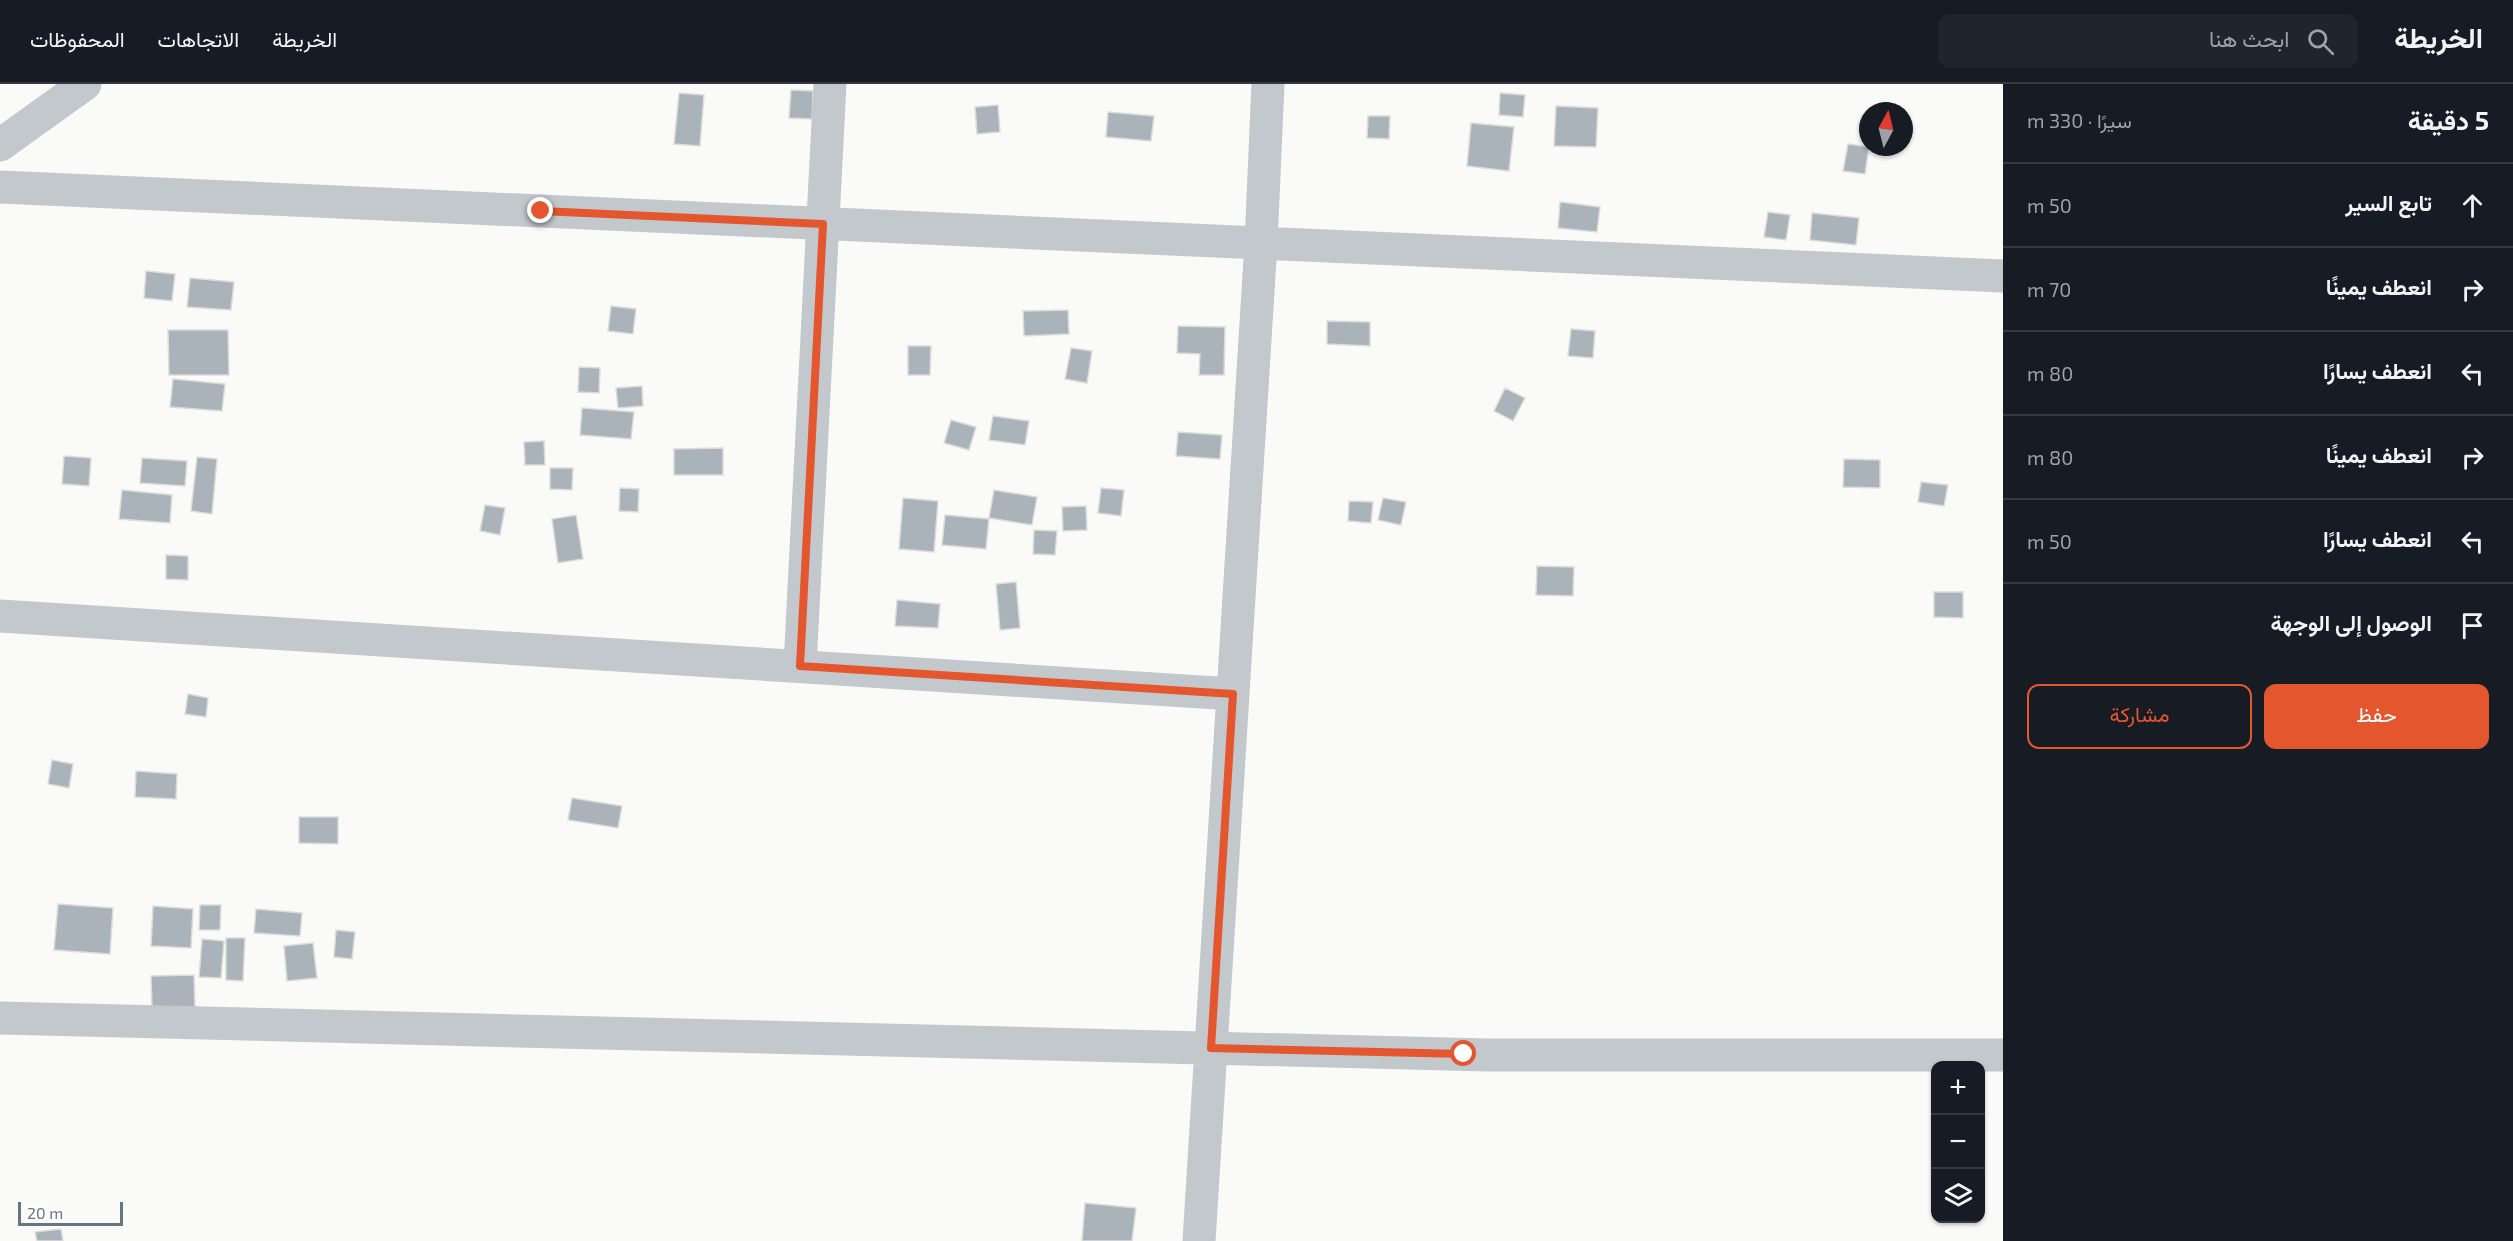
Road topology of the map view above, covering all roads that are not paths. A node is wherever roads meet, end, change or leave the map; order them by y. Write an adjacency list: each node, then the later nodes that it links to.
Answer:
1 (85, 84): 4 (street)
2 (830, 84): 6 (street)
3 (1268, 84): 7 (street)
4 (0, 145)
5 (0, 187): 6 (street)
6 (823, 224): 7 (street); 10 (street)
7 (1261, 243): 8 (street); 11 (street)
8 (2003, 276)
9 (0, 616): 10 (street)
10 (800, 666): 11 (street)
11 (1233, 694): 13 (street)
12 (0, 1018): 13 (street)
13 (1211, 1048): 14 (street); 15 (street)
14 (2003, 1055)
15 (1199, 1241)

